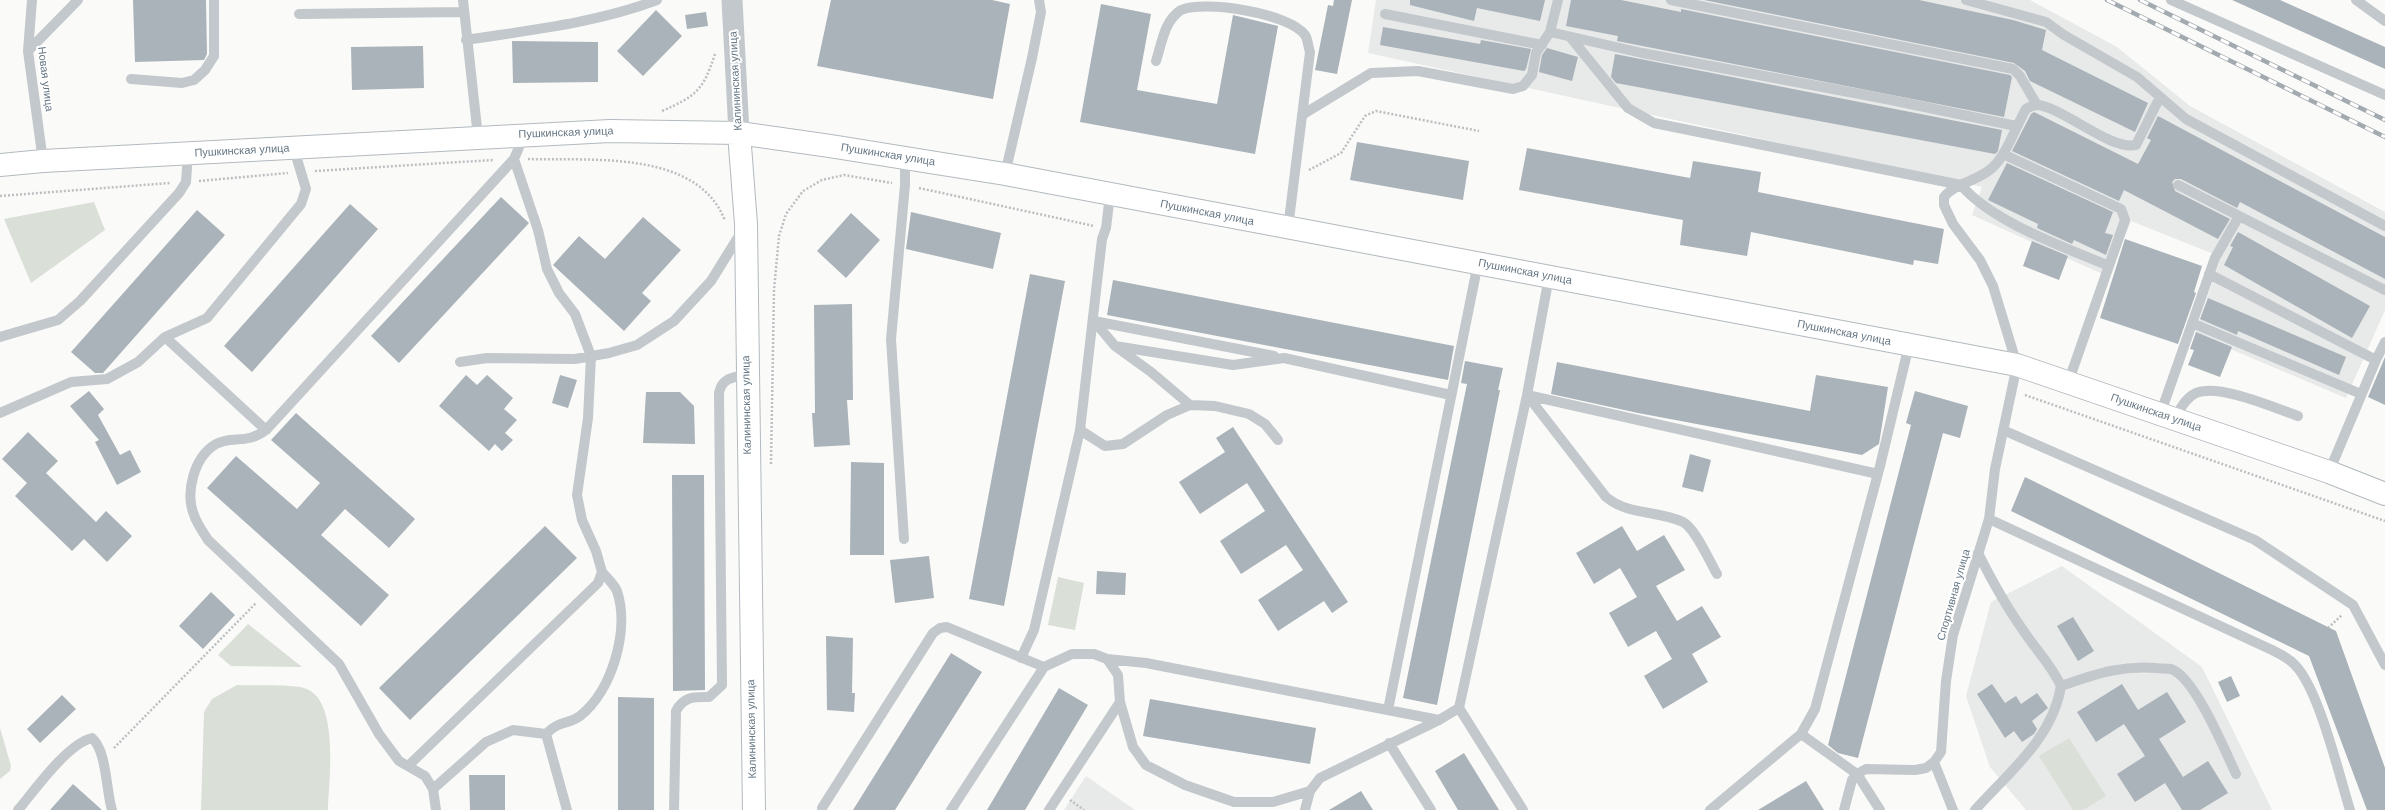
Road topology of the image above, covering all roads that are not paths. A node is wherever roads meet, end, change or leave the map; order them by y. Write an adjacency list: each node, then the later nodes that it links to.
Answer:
1 (32, 0): 21 (lane, Новая улица)
2 (78, 0): 21 (lane)
3 (214, 0): 23 (lane)
4 (463, 0): 13 (lane)
5 (657, 0): 19 (lane)
6 (732, 0): 29 (street, Калининская улица)
7 (1039, 0): 39 (lane)
8 (1558, 0): 17 (lane)
9 (1671, 0): 26 (lane)
10 (1966, 0): 25 (lane)
11 (2171, 0): 24 (lane)
12 (2356, 0): 16 (lane)
13 (463, 12): 14 (lane); 19 (lane)
14 (299, 14)
15 (1385, 14): 20 (lane)
16 (2385, 21)
17 (1550, 32): 18 (lane); 20 (lane)
18 (1571, 38): 28 (lane); 40 (lane)
19 (466, 40): 31 (lane)
20 (1542, 45): 27 (lane)
21 (28, 51): 37 (lane, Новая улица)
22 (1156, 61): 27 (lane)
23 (131, 80)
24 (2385, 95)
25 (2160, 97): 26 (lane); 45 (lane)
26 (2037, 105): 28 (lane)
27 (1302, 115): 46 (lane)
28 (2016, 126): 34 (lane)
29 (739, 133): 30 (main road, Пушкинская улица); 35 (main road, Пушкинская улица); 44 (main road, Калининская улица)
30 (516, 135): 31 (main road, Пушкинская улица); 36 (lane)
31 (478, 137): 32 (main road, Пушкинская улица)
32 (294, 148): 33 (main road, Пушкинская улица); 55 (lane)
33 (188, 154): 37 (main road, Пушкинская улица); 54 (lane)
34 (2003, 154): 40 (lane); 48 (lane)
35 (906, 157): 39 (main road, Пушкинская улица); 81 (lane)
36 (514, 159): 59 (lane); 73 (lane)
37 (43, 161): 38 (main road, Пушкинская улица)
38 (0, 165)
39 (1005, 174): 42 (main road, Пушкинская улица)
40 (1962, 185): 48 (lane); 63 (lane)
41 (2178, 185): 43 (lane)
42 (1110, 195): 46 (main road, Пушкинская улица); 52 (lane)
43 (2239, 216): 49 (lane); 51 (lane)
44 (746, 224): 59 (lane); 64 (main road, Калининская улица)
45 (2385, 226)
46 (1288, 228): 47 (main road, Пушкинская улица)
47 (1478, 263): 50 (main road, Пушкинская улица); 67 (lane)
48 (2109, 266): 65 (lane)
49 (2209, 274): 53 (lane); 61 (lane)
50 (1549, 277): 57 (main road, Пушкинская улица); 68 (lane)
51 (2385, 290)
52 (1094, 321): 58 (lane); 60 (lane); 74 (lane)
53 (2192, 323): 66 (lane); 72 (lane)
54 (0, 337)
55 (165, 338): 70 (lane); 73 (lane)
56 (2385, 342): 61 (lane)
57 (1909, 345): 63 (main road, Пушкинская улица); 78 (lane)
58 (1115, 346): 60 (lane); 69 (lane)
59 (591, 356): 62 (lane); 83 (lane)
60 (1284, 358): 67 (lane)
61 (2376, 360): 66 (lane)
62 (460, 362)
63 (2017, 365): 65 (main road, Пушкинская улица); 75 (lane, Спортивная улица)
64 (746, 375): 108 (lane); 109 (main road, Калининская улица)
65 (2068, 383): 72 (main road, Пушкинская улица)
66 (2361, 394): 77 (lane)
67 (1451, 395): 92 (lane)
68 (1527, 395): 78 (lane); 84 (lane); 91 (lane)
69 (1190, 405): 74 (lane); 76 (lane)
70 (0, 413)
71 (2298, 416): 72 (lane)
72 (2167, 417): 77 (main road, Пушкинская улица)
73 (266, 430): 98 (lane)
74 (1080, 430): 85 (lane)
75 (2003, 430): 80 (lane, Спортивная улица); 87 (lane)
76 (1278, 440)
77 (2329, 472): 79 (main road, Пушкинская улица)
78 (1878, 474): 95 (lane)
79 (2385, 494)
80 (1989, 519): 82 (lane, Спортивная улица); 120 (lane)
81 (904, 539)
82 (1978, 553): 89 (lane); 97 (lane, Спортивная улица)
83 (602, 572): 94 (lane); 98 (lane)
84 (1716, 574)
85 (1021, 658): 88 (lane); 103 (lane)
86 (1107, 659): 88 (lane); 90 (lane); 92 (lane)
87 (2385, 665)
88 (1044, 667): 110 (lane)
89 (2061, 686): 100 (lane); 119 (lane)
90 (1120, 702): 102 (lane); 111 (lane)
91 (1459, 708): 93 (lane); 114 (lane)
92 (1388, 710): 93 (lane)
93 (1440, 720): 96 (lane)
94 (546, 734): 101 (lane); 107 (lane)
95 (1801, 734): 99 (lane); 115 (lane)
96 (1389, 743): 102 (lane); 113 (lane)
97 (1934, 762): 99 (lane); 118 (lane)
98 (408, 766): 101 (lane)
99 (1856, 774): 116 (lane); 117 (lane)
100 (2236, 774)
101 (432, 789): 106 (lane)
102 (1310, 791): 112 (lane)
103 (822, 808)
104 (18, 810): 105 (lane)
105 (112, 810)
106 (436, 810)
107 (567, 810)
108 (674, 810)
109 (754, 810)
110 (951, 810)
111 (1049, 810)
112 (1305, 810)
113 (1431, 810)
114 (1523, 810)
115 (1710, 810)
116 (1844, 810)
117 (1880, 810)
118 (1953, 810)
119 (1975, 810)
120 (2350, 810)

